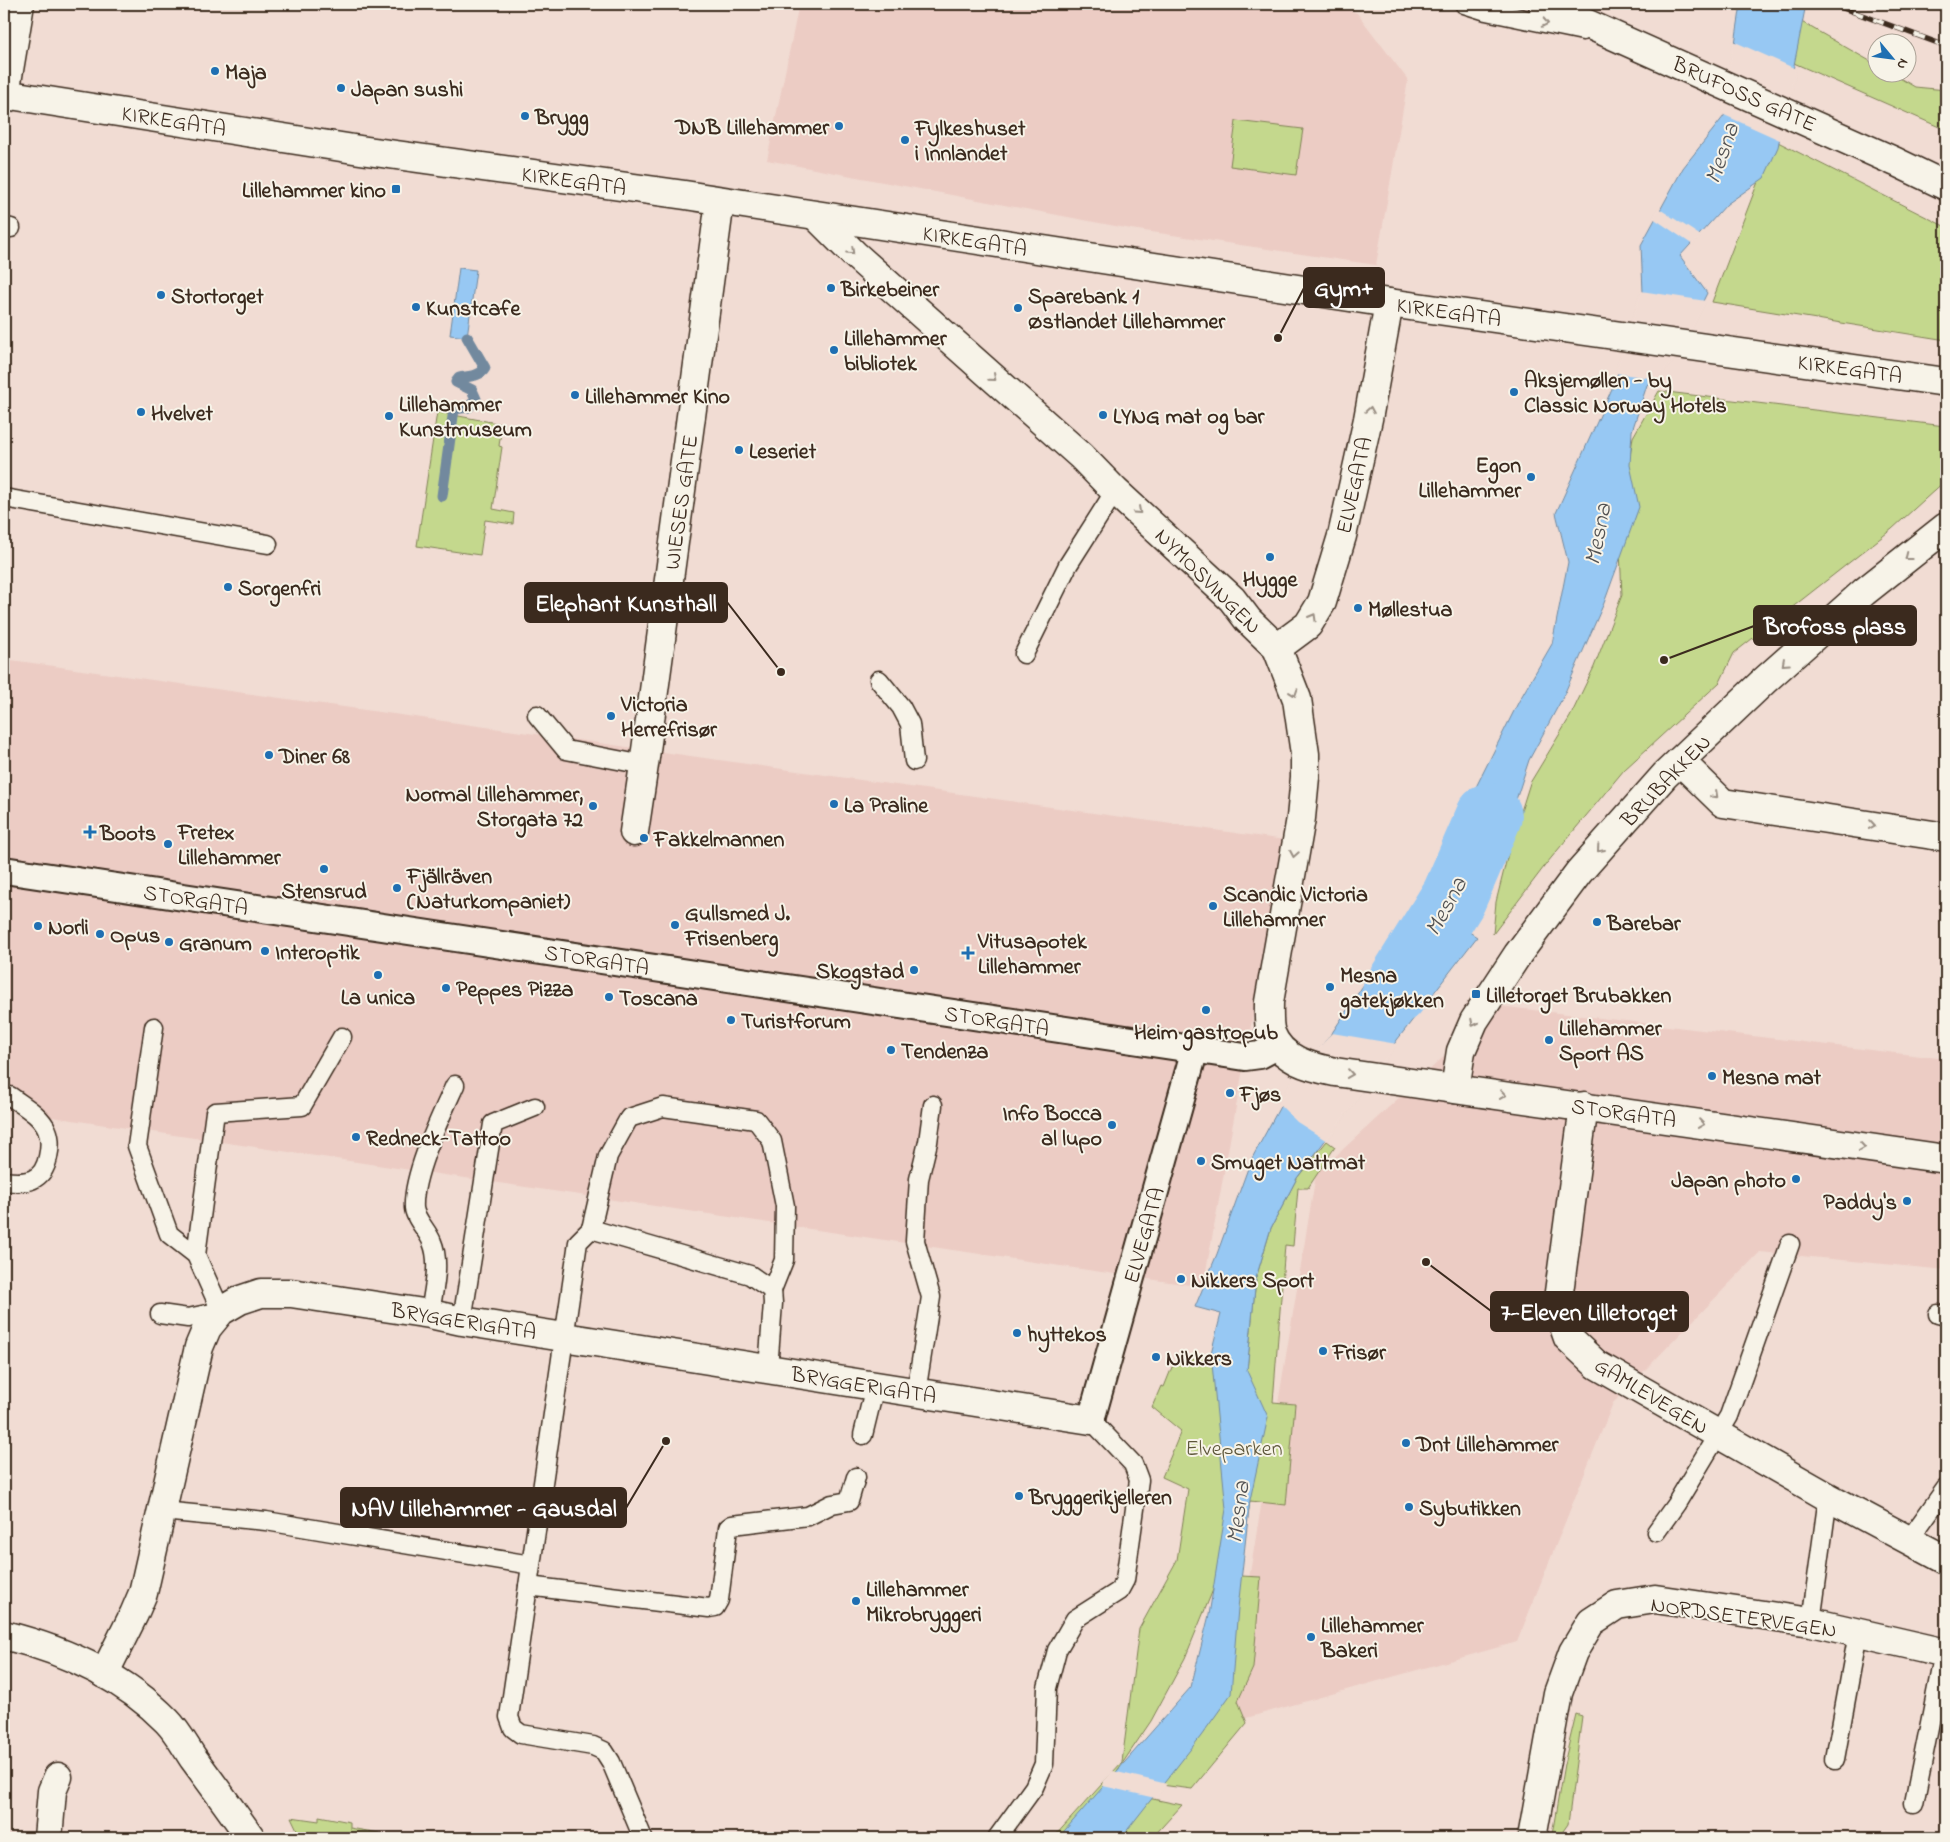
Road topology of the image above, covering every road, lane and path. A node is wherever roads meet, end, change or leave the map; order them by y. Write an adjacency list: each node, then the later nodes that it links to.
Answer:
1 (20, 4): 6 (street)
2 (1464, 4): 5 (lane, one-way to 5)
3 (1543, 4): 5 (street, BRUFOSS GATE)
4 (1574, 4): 5 (lane)
5 (1626, 40): 7 (street, BRUFOSS GATE)
6 (4, 96): 8 (street, KIRKEGATA)
7 (1946, 186)
8 (720, 201): 9 (street, KIRKEGATA); 22 (street, WIESES GATE)
9 (817, 217): 10 (street, KIRKEGATA); 12 (street, NYMOSVINGEN, one-way to 12)
10 (1389, 303): 11 (street, KIRKEGATA); 16 (street, ELVEGATA, one-way to 10)
11 (1946, 382)
12 (1116, 491): 16 (street, NYMOSVINGEN, one-way to 16); 17 (lane)
13 (4, 498): 15 (lane)
14 (1946, 527): 21 (street, BRUBAKKEN, one-way to 21)
15 (268, 544)
16 (1277, 648): 28 (street, NYMOSVINGEN, one-way to 28)
17 (1024, 654)
18 (879, 680): 20 (lane)
19 (537, 715): 22 (lane)
20 (914, 760)
21 (1680, 761): 24 (street, one-way to 24); 31 (street, BRUBAKKEN, one-way to 31)
22 (644, 765): 23 (street, WIESES GATE)
23 (634, 832)
24 (1946, 836)
25 (4, 870): 29 (street, STORGATA)
26 (154, 1027): 40 (lane)
27 (342, 1037): 40 (lane)
28 (1277, 1046): 29 (street, STORGATA); 31 (street, STORGATA, one-way to 31)
29 (1195, 1050): 50 (street, ELVEGATA)
30 (455, 1085): 44 (lane)
31 (1455, 1089): 34 (street, STORGATA, one-way to 34)
32 (10, 1096): 37 (lane)
33 (933, 1106): 49 (lane)
34 (1584, 1106): 36 (street, STORGATA, one-way to 36); 51 (street, GAMLEVEGEN)
35 (535, 1107): 45 (lane)
36 (1946, 1159)
37 (4, 1181)
38 (591, 1229): 41 (lane); 41 (lane); 46 (lane)
39 (1790, 1244): 51 (lane)
40 (196, 1255): 42 (lane)
41 (772, 1290): 47 (lane)
42 (221, 1312): 43 (lane); 44 (street, BRYGGERIGATA); 56 (street, BRYGGERIGATA)
43 (160, 1314)
44 (430, 1314): 45 (street, BRYGGERIGATA)
45 (462, 1321): 46 (street, BRYGGERIGATA)
46 (566, 1337): 47 (street, BRYGGERIGATA); 60 (lane)
47 (768, 1369): 48 (street, BRYGGERIGATA)
48 (875, 1386): 49 (street, BRYGGERIGATA); 52 (lane)
49 (916, 1393): 50 (street, BRYGGERIGATA)
50 (1090, 1420): 73 (lane)
51 (1719, 1434): 55 (street, GAMLEVEGEN); 57 (lane)
52 (864, 1435)
53 (856, 1477): 61 (lane)
54 (1946, 1488): 58 (lane)
55 (1828, 1497): 58 (street, GAMLEVEGEN); 62 (lane)
56 (162, 1511): 60 (lane); 66 (street, BRYGGERIGATA)
57 (1656, 1532)
58 (1909, 1540): 59 (street, GAMLEVEGEN)
59 (1946, 1560)
60 (531, 1565): 61 (lane)
61 (528, 1586): 72 (lane)
62 (1811, 1622): 63 (street, NORDSETERVEGEN); 74 (street, NORDSETERVEGEN)
63 (1858, 1633): 65 (street, NORDSETERVEGEN); 67 (lane)
64 (4, 1635): 66 (street)
65 (1945, 1653): 69 (lane)
66 (104, 1674): 71 (street)
67 (1835, 1759)
68 (58, 1777): 70 (street)
69 (1914, 1803)
70 (48, 1838)
71 (251, 1838)
72 (643, 1838)
73 (997, 1838)
74 (1532, 1838)

